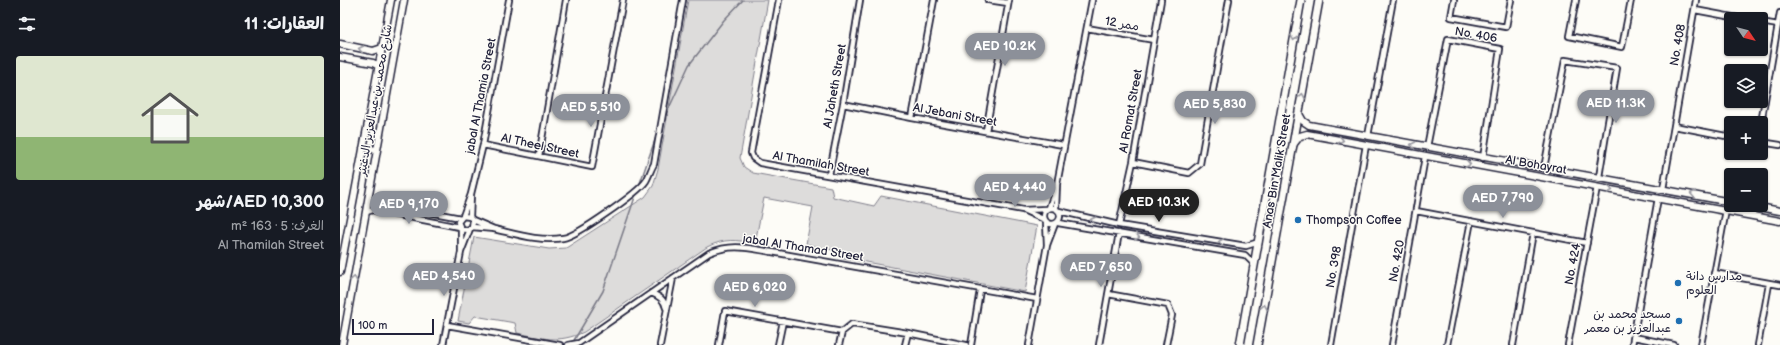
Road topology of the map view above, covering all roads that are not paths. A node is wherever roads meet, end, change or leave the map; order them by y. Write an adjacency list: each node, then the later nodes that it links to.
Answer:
1 (391, 0): 23 (street, شارع محمد بن عبدالعزيز الدغيثر)
2 (404, 0): 25 (street, شارع محمد بن عبدالعزيز الدغيثر)
3 (509, 0): 48 (street, jabal Al Thamia Street)
4 (566, 0): 55 (street)
5 (623, 0): 55 (street, Al Theel Street)
6 (683, 0): 88 (street)
7 (778, 0): 60 (street, Al Thamilah Street)
8 (860, 0): 36 (street, Al Jaheth Street)
9 (934, 0): 39 (street)
10 (988, 0): 22 (street)
11 (1092, 0): 30 (street)
12 (1161, 0): 31 (street, Al Romat Street)
13 (1229, 0): 58 (street)
14 (1301, 0): 91 (main road, Anas Bin Malik Street, one-way to 91)
15 (1319, 0): 37 (main road, Anas Bin Malik Street, one-way to 15)
16 (1393, 0): 45 (street)
17 (1454, 0): 18 (street)
18 (1511, 0)
19 (1576, 0): 20 (street)
20 (1631, 0)
21 (1696, 0): 24 (street, No. 408)
22 (1009, 2): 42 (street)
23 (389, 9): 25 (street); 33 (street, شارع محمد بن عبدالعزيز الدغيثر)
24 (1695, 10): 27 (street); 40 (street, No. 408)
25 (402, 12): 54 (street, شارع محمد بن عبدالعزيز الدغيثر)
26 (1780, 13): 29 (street)
27 (1724, 15)
28 (1768, 24): 29 (street)
29 (1778, 26): 38 (street)
30 (1087, 28): 31 (street, ممر 12); 47 (street)
31 (1154, 40): 58 (street, Al Romat Street)
32 (340, 44): 33 (street, one-way to 32)
33 (382, 48): 35 (street, شارع محمد بن عبدالعزيز الدغيثر)
34 (340, 57): 35 (street)
35 (379, 66): 53 (street, شارع محمد بن عبدالعزيز الدغيثر)
36 (843, 104): 39 (street, Al Jebani Street); 60 (street, Al Jaheth Street)
37 (1299, 114): 41 (street, Al Bohayrat); 49 (main road, Anas Bin Malik Street)
38 (1762, 116)
39 (912, 118): 42 (street, Al Jebani Street)
40 (1674, 126): 43 (street); 64 (street, No. 408)
41 (1322, 128): 44 (street); 45 (street, Al Bohayrat)
42 (986, 131): 47 (street, Al Jebani Street)
43 (1724, 135)
44 (1319, 136): 49 (street, Al Bohayrat); 51 (street, Al Bohayrat, one-way to 51)
45 (1368, 136): 52 (street, Al Bohayrat, one-way to 45)
46 (1768, 143): 50 (street)
47 (1063, 144): 62 (street)
48 (483, 145): 55 (street, Al Theel Street); 65 (street, jabal Al Thamia Street)
49 (1293, 145): 127 (main road, Anas Bin Malik Street, one-way to 49)
50 (1780, 145)
51 (1366, 146): 56 (street, Al Bohayrat); 128 (street, No. 398)
52 (1427, 147): 57 (street, Al Bohayrat); 57 (street, No. 406)
53 (363, 148): 54 (street); 96 (street, شارع محمد بن عبدالعزيز الدغيثر)
54 (377, 150): 66 (street, شارع محمد بن عبدالعزيز الدغيثر)
55 (539, 156)
56 (1425, 157): 63 (street, Al Bohayrat, one-way to 63); 74 (street, No. 420)
57 (1483, 158): 59 (street, Al Bohayrat)
58 (1133, 162): 85 (street, Al Romat Street)
59 (1544, 168): 61 (street, Al Bohayrat); 61 (street)
60 (829, 175): 71 (street, Al Thamilah Street)
61 (1599, 177): 64 (street, Al Bohayrat)
62 (1057, 184): 69 (street); 72 (street)
63 (1597, 187): 67 (street, Al Bohayrat, one-way to 67); 92 (street, No. 424)
64 (1662, 188): 68 (street, Al Bohayrat, one-way to 64)
65 (471, 194): 79 (street); 80 (street)
66 (368, 198): 76 (street, شارع محمد بن عبدالعزيز الدغيثر); 79 (street)
67 (1658, 198): 73 (street, Al Bohayrat); 110 (street)
68 (1724, 200)
69 (1048, 209): 71 (street); 72 (street); 81 (street)
70 (1768, 209): 75 (street)
71 (1023, 210): 81 (street)
72 (1058, 210): 84 (street); 85 (street, one-way to 72)
73 (1724, 210)
74 (1416, 211): 83 (street); 129 (street, No. 420)
75 (1780, 211)
76 (366, 212): 86 (street); 112 (street, شارع محمد بن عبدالعزيز الدغيثر, one-way to 76)
77 (1726, 212): 97 (street)
78 (1736, 212): 82 (street, Al Bohayrat)
79 (462, 217): 80 (street); 86 (street)
80 (471, 218): 87 (street); 88 (street)
81 (1046, 221): 84 (street); 93 (street)
82 (1780, 221)
83 (1471, 222): 90 (street); 130 (street)
84 (1056, 223): 89 (street); 93 (street)
85 (1119, 225): 91 (street, one-way to 85)
86 (460, 228): 87 (street); 94 (street)
87 (471, 228): 88 (street); 94 (street)
88 (494, 229)
89 (1119, 233): 95 (street, one-way to 95); 103 (street)
90 (1533, 233): 92 (street); 131 (street)
91 (1259, 242): 95 (main road, Anas Bin Malik Street)
92 (1587, 243): 132 (street, No. 424)
93 (1047, 245): 104 (street)
94 (461, 252): 107 (street)
95 (1254, 264): 126 (main road, Anas Bin Malik Street)
96 (340, 272)
97 (1714, 272): 99 (street); 135 (street)
98 (673, 278): 101 (street, jabal Al Thamad Street); 102 (street, jabal Al Thamad Street); 105 (street)
99 (1769, 284): 100 (street); 136 (street)
100 (1780, 285)
101 (980, 290): 104 (street, jabal Al Thamad Street); 122 (street)
102 (651, 293): 105 (street); 111 (street, jabal Al Thamad Street)
103 (1108, 294): 124 (street); 125 (street)
104 (1037, 299): 123 (street)
105 (666, 310): 116 (street)
106 (782, 321): 108 (street); 117 (street); 118 (street)
107 (447, 325): 113 (street); 114 (street)
108 (842, 332): 109 (street); 119 (street)
109 (908, 333): 120 (street); 121 (street)
110 (1634, 337): 133 (street); 134 (street)
111 (579, 344): 115 (street, jabal Al Thamad Street)
112 (342, 345)
113 (443, 345)
114 (560, 345)
115 (568, 345)
116 (660, 345)
117 (719, 345)
118 (778, 345)
119 (839, 345)
120 (906, 345)
121 (966, 345)
122 (970, 345)
123 (1029, 345)
124 (1099, 345)
125 (1166, 345)
126 (1240, 345)
127 (1257, 345)
128 (1330, 345)
129 (1392, 345)
130 (1447, 345)
131 (1513, 345)
132 (1568, 345)
133 (1632, 345)
134 (1674, 345)
135 (1701, 345)
136 (1758, 345)

